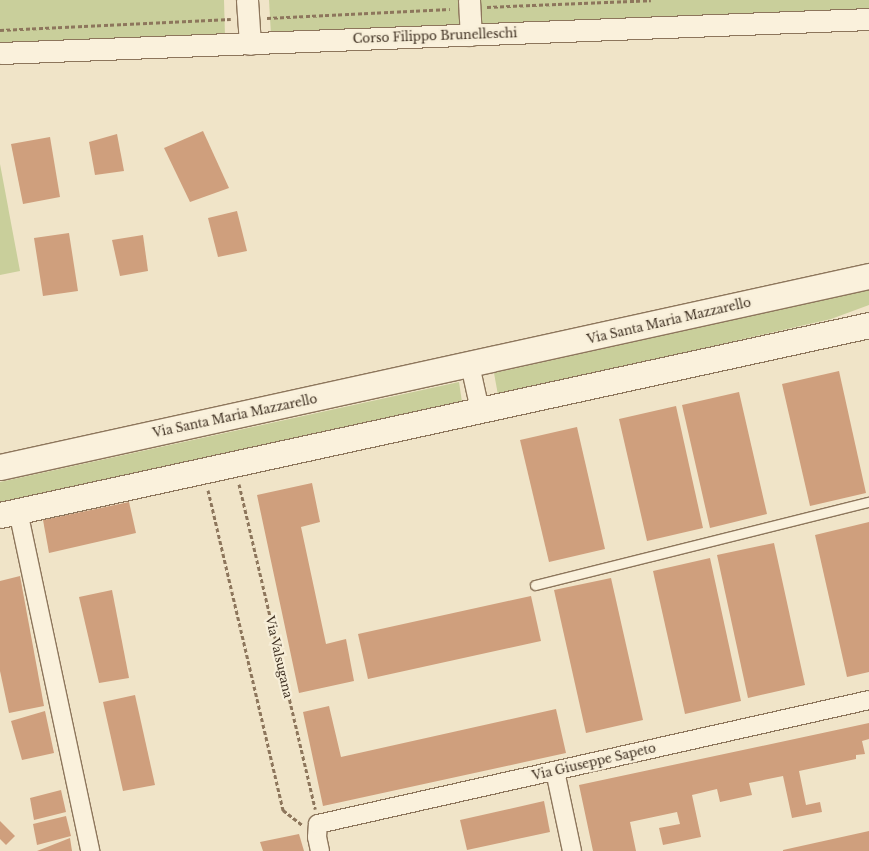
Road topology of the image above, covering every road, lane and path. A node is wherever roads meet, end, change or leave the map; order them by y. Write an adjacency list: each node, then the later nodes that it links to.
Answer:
1 (651, 0): 2 (path)
2 (470, 4): 3 (path); 6 (street)
3 (248, 9): 5 (path); 7 (street)
4 (869, 19): 6 (street, Corso Filippo Brunelleschi)
5 (0, 30)
6 (471, 34): 7 (street, Corso Filippo Brunelleschi)
7 (250, 44): 8 (street, Corso Filippo Brunelleschi)
8 (0, 53)
9 (869, 276): 11 (main road, Via Santa Maria Mazzarello)
10 (869, 325): 12 (main road)
11 (470, 365): 12 (street); 14 (main road, Via Santa Maria Mazzarello)
12 (480, 410): 13 (main road)
13 (234, 463): 15 (main road); 21 (path, Via Valsugana)
14 (0, 468)
15 (203, 470): 17 (main road); 21 (path)
16 (869, 502): 18 (lane)
17 (9, 513): 22 (street)
18 (535, 585)
19 (869, 700): 20 (street, Via Giuseppe Sapeto)
20 (555, 771): 21 (street, Via Giuseppe Sapeto); 23 (street)
21 (319, 837)
22 (90, 851)
23 (572, 851)

